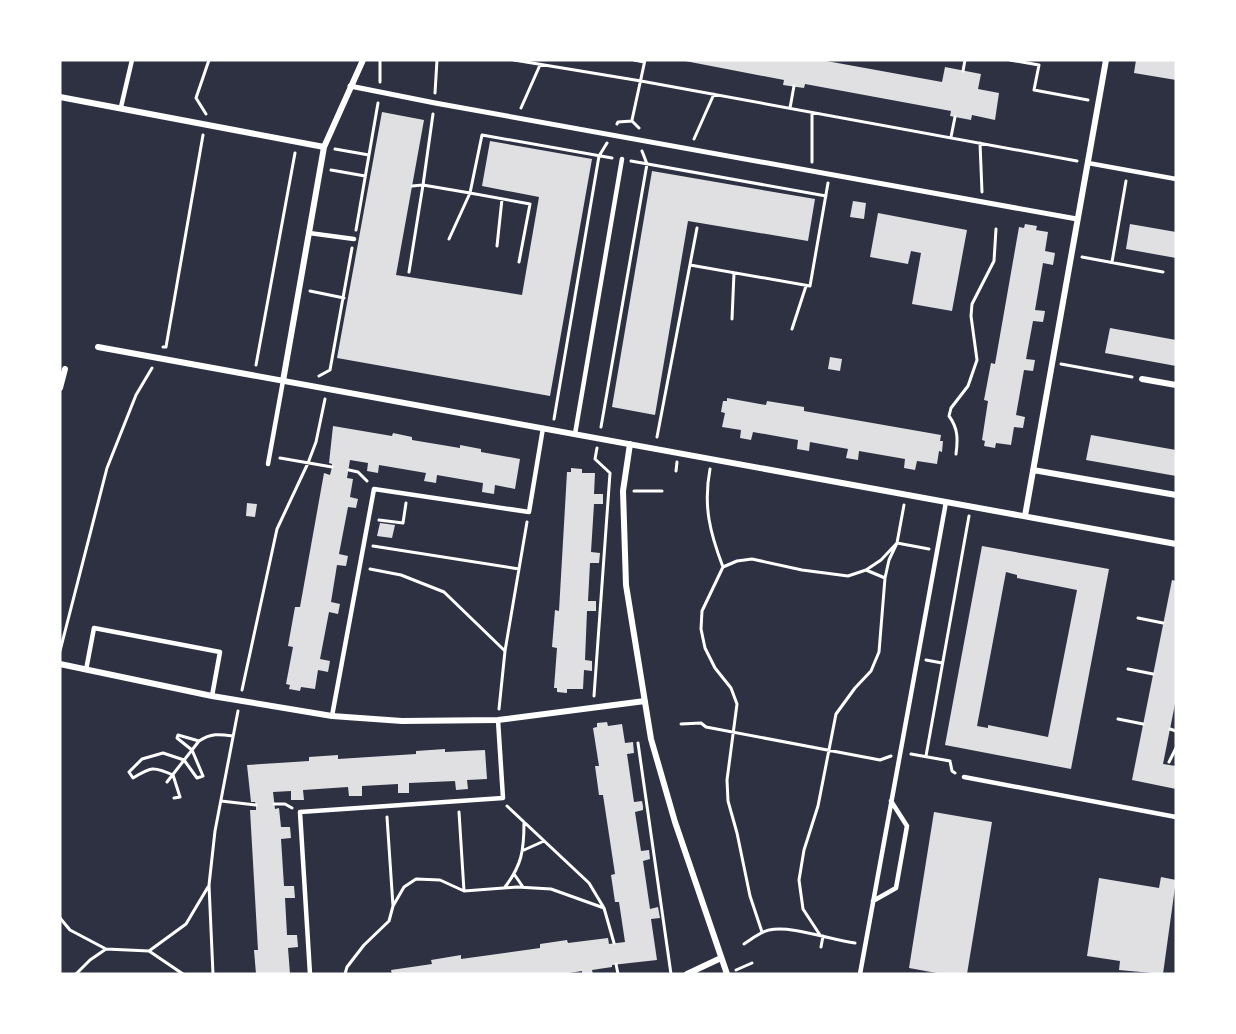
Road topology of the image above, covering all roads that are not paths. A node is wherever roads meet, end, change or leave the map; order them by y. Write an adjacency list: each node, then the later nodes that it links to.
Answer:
1 (132, 60): 6 (lane)
2 (363, 60): 4 (street)
3 (1106, 60): 9 (street)
4 (350, 86): 7 (street); 11 (street)
5 (60, 97): 6 (street)
6 (121, 107): 7 (street)
7 (324, 147): 12 (street)
8 (622, 159): 21 (lane)
9 (1088, 163): 10 (lane); 11 (street)
10 (1176, 179)
11 (1077, 219): 24 (street)
12 (309, 233): 13 (lane); 17 (street)
13 (354, 239)
14 (98, 347): 17 (street)
15 (65, 369): 19 (street)
16 (1142, 379): 18 (street)
17 (283, 381): 20 (street); 23 (lane)
18 (1176, 385)
19 (60, 388)
20 (543, 428): 21 (street); 33 (lane)
21 (575, 434): 22 (street)
22 (630, 444): 26 (street); 32 (street)
23 (268, 465)
24 (1033, 470): 25 (street); 27 (street)
25 (1176, 495)
26 (946, 502): 27 (street); 36 (lane)
27 (1025, 516): 28 (street)
28 (1176, 544)
29 (60, 664): 30 (street)
30 (86, 670): 31 (street); 31 (lane)
31 (212, 696): 33 (street)
32 (645, 701): 34 (street); 39 (street)
33 (333, 716): 34 (street)
34 (498, 720): 40 (lane)
35 (964, 777): 37 (lane)
36 (891, 801): 38 (lane); 38 (lane)
37 (1176, 817)
38 (873, 901): 43 (lane)
39 (721, 958): 41 (street); 42 (street)
40 (310, 974)
41 (687, 974)
42 (727, 974)
43 (860, 974)

